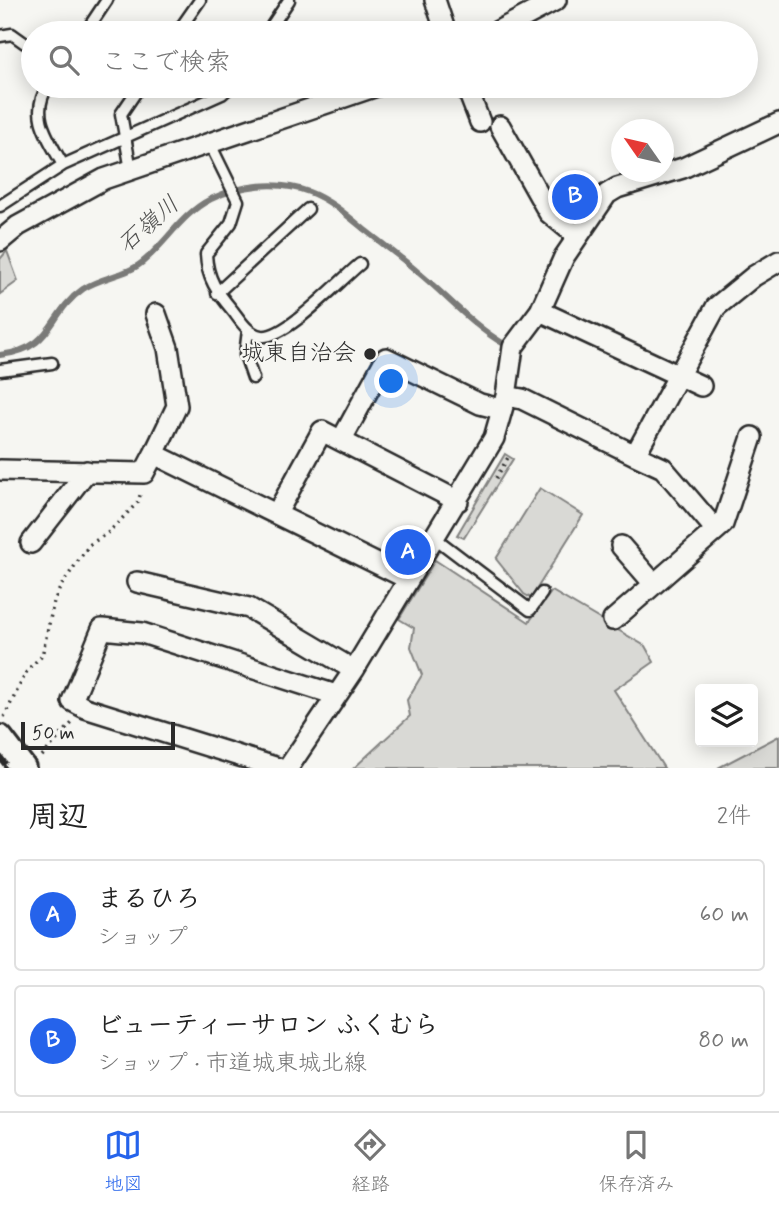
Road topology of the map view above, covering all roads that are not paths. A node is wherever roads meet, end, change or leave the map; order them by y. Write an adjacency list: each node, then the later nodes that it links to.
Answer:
1 (107, 0): 8 (lane)
2 (200, 0): 9 (lane)
3 (278, 0): 7 (lane)
4 (289, 0): 7 (lane)
5 (435, 0): 10 (street)
6 (556, 0): 11 (street)
7 (276, 19)
8 (93, 21)
9 (185, 21)
10 (442, 21)
11 (517, 21)
12 (0, 36): 13 (lane)
13 (21, 40)
14 (42, 98): 24 (lane)
15 (132, 98): 22 (lane)
16 (212, 98): 22 (lane)
17 (342, 98): 23 (street)
18 (471, 98): 19 (street)
19 (480, 122)
20 (779, 123): 28 (street)
21 (500, 125): 28 (street)
22 (123, 135): 24 (lane); 25 (lane)
23 (210, 144): 25 (street); 32 (lane)
24 (63, 164): 26 (lane)
25 (131, 170): 29 (street)
26 (0, 206)
27 (308, 209): 32 (lane)
28 (577, 236): 33 (street)
29 (0, 241)
30 (779, 261): 38 (street)
31 (360, 264): 35 (lane)
32 (217, 293): 35 (lane)
33 (540, 312): 38 (street); 41 (street)
34 (156, 314): 44 (street)
35 (248, 330): 39 (lane)
36 (52, 363): 37 (lane)
37 (0, 370)
38 (677, 376): 40 (street); 45 (street)
39 (253, 378)
40 (701, 386)
41 (503, 402): 43 (street); 45 (street); 48 (street)
42 (752, 437): 50 (street)
43 (342, 439): 48 (street); 49 (street)
44 (154, 454): 47 (street); 49 (street)
45 (635, 455): 50 (street)
46 (0, 470): 47 (street)
47 (87, 471): 52 (street)
48 (458, 501): 51 (street)
49 (278, 513): 54 (street)
50 (716, 530): 56 (street)
51 (435, 538): 54 (street); 57 (lane)
52 (31, 543)
53 (621, 546): 56 (street)
54 (408, 579): 59 (street)
55 (137, 582): 59 (street)
56 (654, 584): 58 (street)
57 (542, 593)
58 (613, 620)
59 (354, 670): 60 (street)
60 (336, 695): 63 (street); 64 (street)
61 (2, 727): 62 (street)
62 (31, 764)
63 (278, 768)
64 (288, 768)

